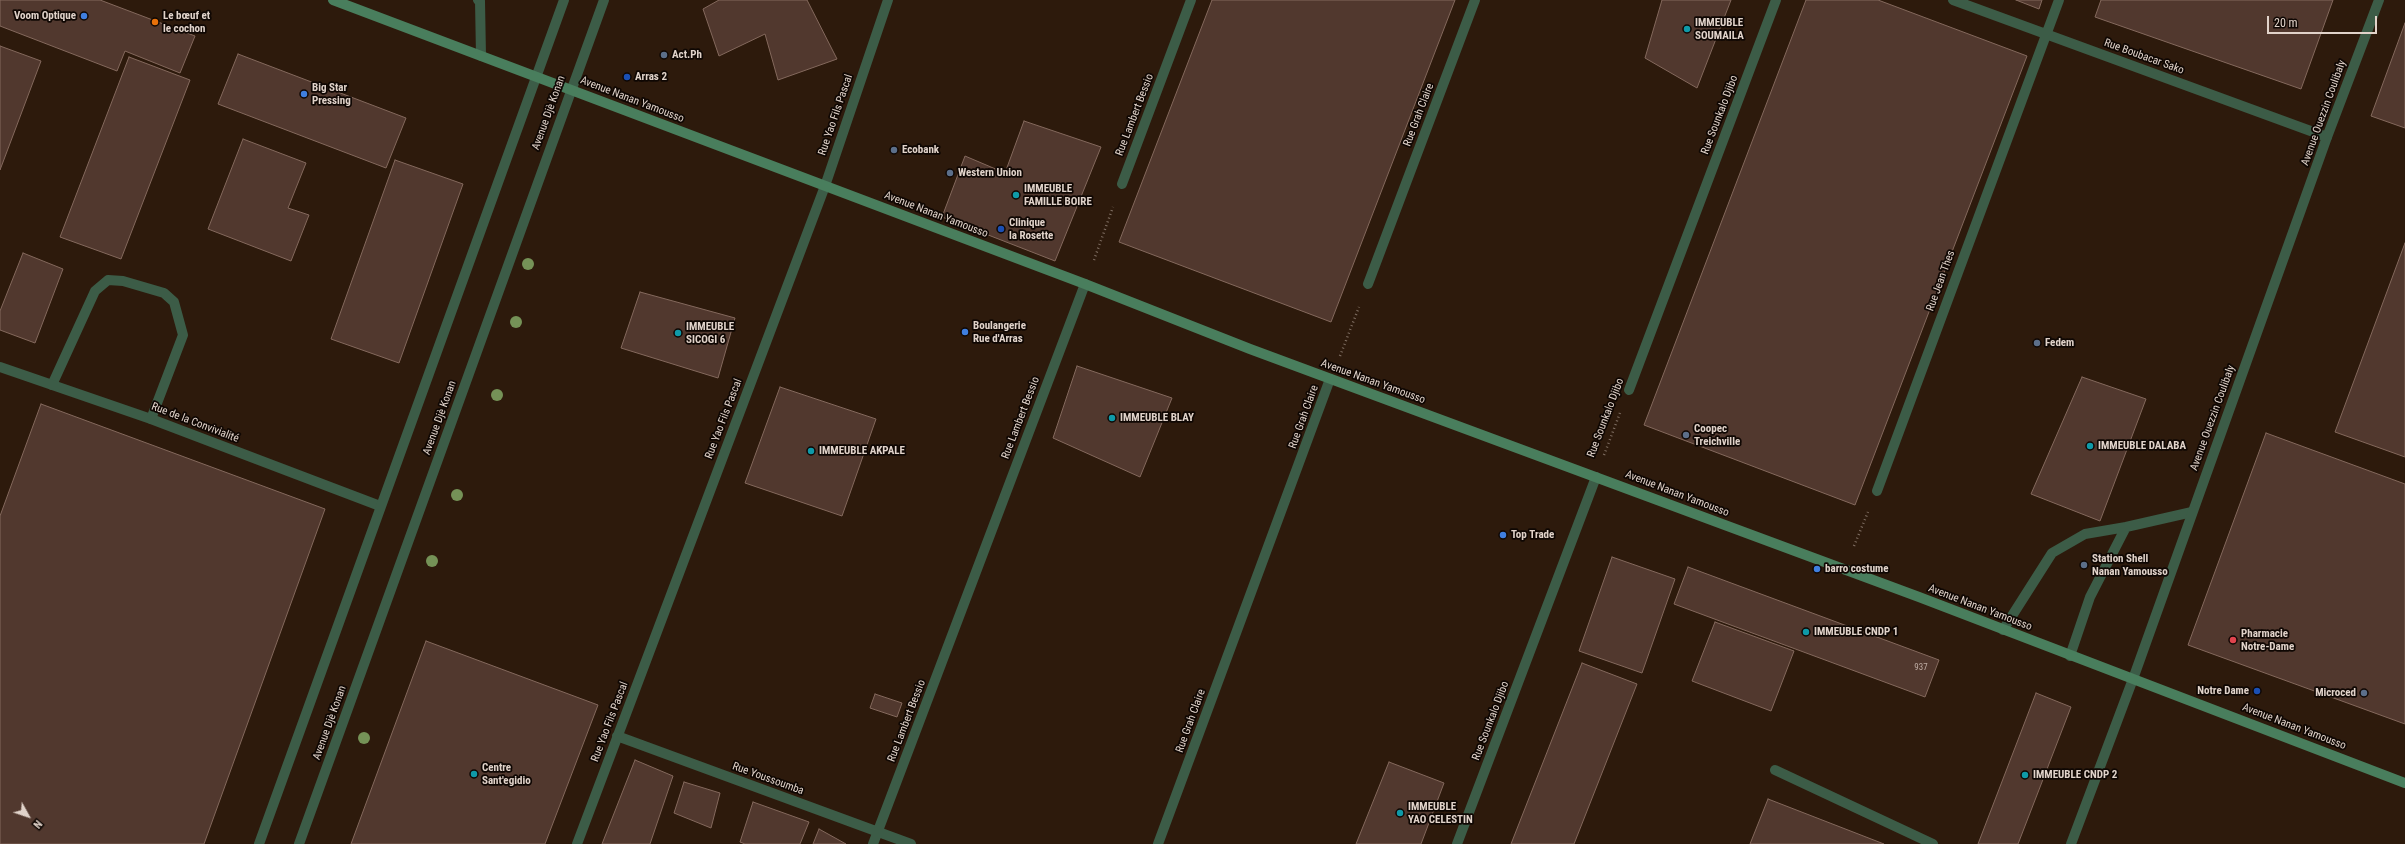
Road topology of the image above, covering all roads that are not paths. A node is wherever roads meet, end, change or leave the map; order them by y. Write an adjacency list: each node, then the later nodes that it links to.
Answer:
1 (333, 0): 13 (main road, Avenue Nanan Yamousso)
2 (478, 0): 13 (street)
3 (564, 0): 14 (street)
4 (604, 0): 15 (street, Avenue Djè Konan)
5 (888, 0): 18 (street, Rue Yao Fils Pascal)
6 (1191, 0): 17 (street, Rue Lambert Bessio)
7 (1475, 0): 20 (street, Rue Grah Claire)
8 (1776, 0): 24 (street, Rue Sounkalo Djibo)
9 (1953, 0): 12 (street, Rue Boubacar Sako)
10 (2058, 0): 12 (street, Rue Jean Thes)
11 (2379, 0): 16 (street, Avenue Ouezzin Coulibaly)
12 (2046, 35): 16 (street, Rue Boubacar Sako); 27 (street, Rue Jean Thes)
13 (481, 56): 14 (main road, Avenue Nanan Yamousso)
14 (535, 76): 15 (main road, Avenue Nanan Yamousso); 28 (street)
15 (570, 90): 18 (main road, Avenue Nanan Yamousso); 39 (street, Avenue Djè Konan)
16 (2327, 136): 29 (street, Avenue Ouezzin Coulibaly)
17 (1122, 184)
18 (825, 186): 19 (main road, Avenue Nanan Yamousso); 34 (street, Rue Yao Fils Pascal)
19 (1085, 284): 22 (main road, Avenue Nanan Yamousso); 37 (street, Rue Lambert Bessio)
20 (1368, 284)
21 (1, 370): 23 (street, Rue de la Convivialité)
22 (1330, 379): 26 (main road, Avenue Nanan Yamousso); 43 (street, Rue Grah Claire)
23 (52, 385): 25 (street, Rue de la Convivialité); 25 (street)
24 (1629, 390)
25 (151, 419): 28 (street, Rue de la Convivialité)
26 (1596, 477): 31 (main road, Avenue Nanan Yamousso); 44 (street, Rue Sounkalo Djibo)
27 (1876, 491)
28 (380, 506): 38 (street)
29 (2192, 512): 30 (street); 33 (street, Avenue Ouezzin Coulibaly)
30 (2126, 527): 31 (street); 32 (street)
31 (2003, 630): 32 (main road, Avenue Nanan Yamousso)
32 (2070, 656): 33 (main road, Avenue Nanan Yamousso)
33 (2133, 679): 36 (main road, Avenue Nanan Yamousso); 46 (street, Avenue Ouezzin Coulibaly)
34 (618, 736): 37 (street, Rue Youssoumba); 40 (street, Rue Yao Fils Pascal)
35 (1775, 770): 45 (street)
36 (2405, 783)
37 (878, 832): 41 (street, Rue Lambert Bessio); 42 (street, Rue Youssoumba)
38 (259, 844)
39 (299, 844)
40 (577, 844)
41 (873, 844)
42 (911, 844)
43 (1158, 844)
44 (1457, 844)
45 (1933, 844)
46 (2071, 844)

